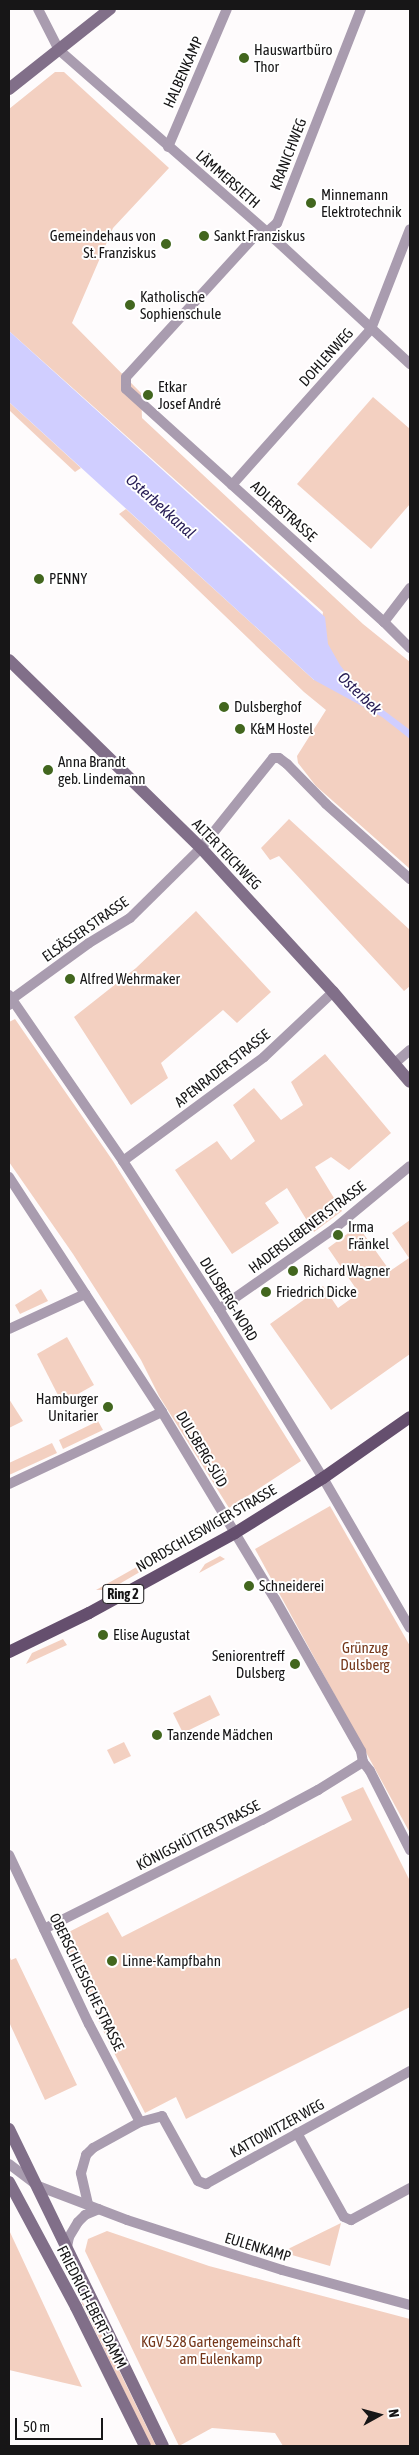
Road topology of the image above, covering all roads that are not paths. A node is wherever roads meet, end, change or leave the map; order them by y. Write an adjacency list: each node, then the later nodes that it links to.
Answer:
1 (38, 9): 5 (street, LÄMMERSIETH)
2 (110, 9): 5 (main road)
3 (228, 9): 7 (street, HALBENKAMP)
4 (361, 9): 9 (street, KRANICHWEG)
5 (59, 50): 6 (main road); 7 (street, LÄMMERSIETH)
6 (9, 89)
7 (168, 147): 9 (street, LÄMMERSIETH)
8 (410, 229): 10 (street, DOHLENWEG)
9 (267, 232): 10 (street, LÄMMERSIETH); 12 (street, KRANICHWEG)
10 (371, 330): 11 (street, LÄMMERSIETH); 13 (street, DOHLENWEG)
11 (410, 364)
12 (136, 398): 13 (street, ADLERSTRASSE)
13 (232, 485): 15 (street, ADLERSTRASSE)
14 (410, 588): 15 (street)
15 (384, 622): 16 (street, ADLERSTRASSE)
16 (410, 648)
17 (9, 660): 18 (main road, ALTER TEICHWEG)
18 (201, 848): 19 (street, ELSÄSSER STRASSE); 20 (main road, ALTER TEICHWEG); 21 (street, ELSÄSSER STRASSE)
19 (410, 879)
20 (334, 992): 23 (main road, ALTER TEICHWEG); 25 (street, APENRADER STRASSE)
21 (10, 1000): 25 (street, DULSBERG-NORD)
22 (410, 1050): 23 (street)
23 (395, 1063): 24 (main road, ALTER TEICHWEG)
24 (410, 1082)
25 (123, 1161): 29 (street, DULSBERG-NORD)
26 (410, 1166): 29 (street, HADERSLEBENER STRASSE)
27 (9, 1178): 28 (street, DULSBERG-SÜD)
28 (85, 1294): 30 (street); 31 (street, DULSBERG-SÜD)
29 (219, 1309): 33 (street, DULSBERG-NORD)
30 (9, 1328)
31 (162, 1412): 34 (street); 35 (street, DULSBERG-SÜD)
32 (410, 1417): 33 (main road, NORDSCHLESWIGER STRASSE / Ring 2)
33 (323, 1478): 35 (main road, NORDSCHLESWIGER STRASSE / Ring 2); 36 (street, DULSBERG-NORD)
34 (9, 1484)
35 (235, 1533): 37 (main road, NORDSCHLESWIGER STRASSE / Ring 2); 38 (street, DULSBERG-SÜD)
36 (410, 1628)
37 (9, 1652)
38 (363, 1762): 39 (street, DULSBERG-SÜD); 41 (street, KÖNIGSHÜTTER STRASSE)
39 (410, 1850)
40 (9, 1855): 41 (street, OBERSCHLESISCHE STRASSE)
41 (44, 1929): 43 (street, OBERSCHLESISCHE STRASSE)
42 (410, 2071): 45 (street, KATTOWITZER WEG)
43 (140, 2122): 45 (street, KATTOWITZER WEG); 50 (street)
44 (9, 2129): 48 (main road, FRIEDRICH-EBERT-DAMM)
45 (298, 2133): 49 (street)
46 (9, 2164): 48 (street, EULENKAMP)
47 (9, 2182): 54 (main road, FRIEDRICH-EBERT-DAMM)
48 (38, 2186): 50 (street, EULENKAMP); 52 (main road, FRIEDRICH-EBERT-DAMM)
49 (410, 2188)
50 (88, 2204): 51 (street, EULENKAMP)
51 (99, 2209): 52 (street); 53 (street, EULENKAMP)
52 (67, 2247): 55 (main road, FRIEDRICH-EBERT-DAMM)
53 (410, 2305)
54 (145, 2446)
55 (163, 2446)

